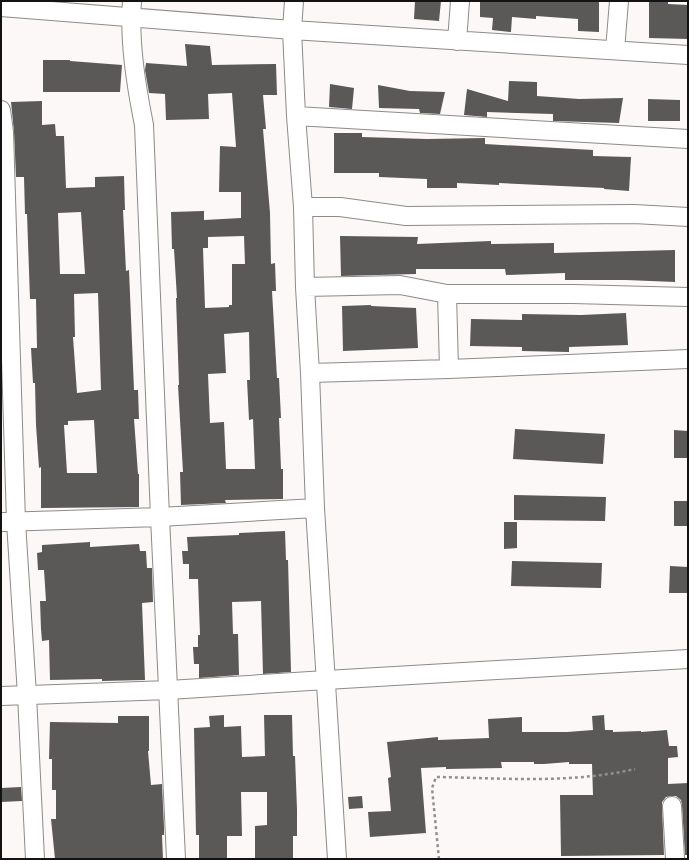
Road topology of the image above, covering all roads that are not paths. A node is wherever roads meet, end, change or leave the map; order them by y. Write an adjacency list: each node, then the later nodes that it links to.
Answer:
1 (294, 1): 6 (street)
2 (460, 1): 7 (street)
3 (619, 1): 8 (street)
4 (1, 7): 5 (street)
5 (131, 9): 6 (street); 22 (street)
6 (292, 30): 7 (street); 11 (street)
7 (457, 41): 8 (street)
8 (615, 50): 9 (street)
9 (688, 55)
10 (1, 110): 23 (street)
11 (296, 116): 12 (street); 13 (street)
12 (688, 139)
13 (303, 207): 14 (street); 15 (street)
14 (688, 217)
15 (305, 287): 16 (street); 20 (street)
16 (447, 294): 17 (street); 19 (street)
17 (688, 297)
18 (688, 359): 19 (street)
19 (450, 369): 20 (street)
20 (310, 373): 21 (street)
21 (315, 508): 22 (street); 25 (street)
22 (160, 517): 23 (street); 26 (street)
23 (8, 522): 27 (street)
24 (688, 659): 25 (street)
25 (326, 680): 26 (street); 32 (street)
26 (169, 690): 27 (street); 31 (street)
27 (27, 695): 28 (street); 30 (street)
28 (1, 696)
29 (672, 806): 33 (street)
30 (34, 859)
31 (176, 859)
32 (337, 859)
33 (675, 859)

